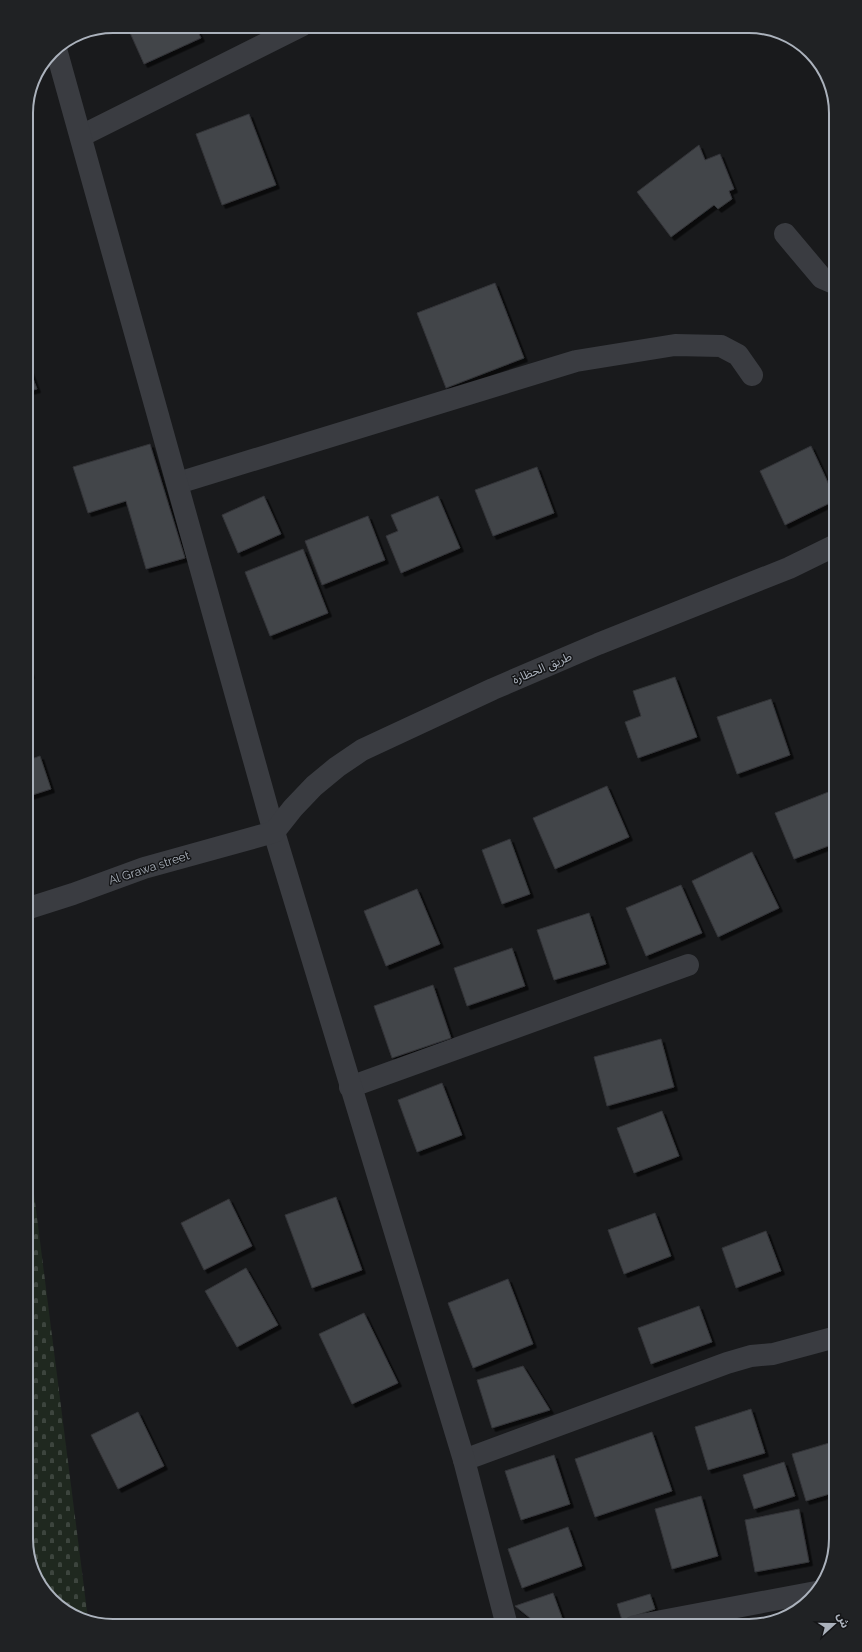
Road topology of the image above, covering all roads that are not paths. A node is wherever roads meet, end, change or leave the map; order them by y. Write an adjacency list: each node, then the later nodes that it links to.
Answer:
1 (287, 33): 3 (street)
2 (58, 55): 3 (street)
3 (81, 136): 7 (street)
4 (785, 234): 5 (street)
5 (829, 281)
6 (752, 375): 7 (street)
7 (178, 483): 9 (street)
8 (829, 548): 9 (street, طريق الحظارة)
9 (274, 832): 10 (street, Al Grawa street); 12 (street)
10 (33, 907)
11 (688, 965): 12 (street)
12 (350, 1087): 14 (street)
13 (829, 1339): 14 (street)
14 (464, 1460): 16 (street)
15 (808, 1594): 17 (street)
16 (505, 1619)
17 (672, 1619)

